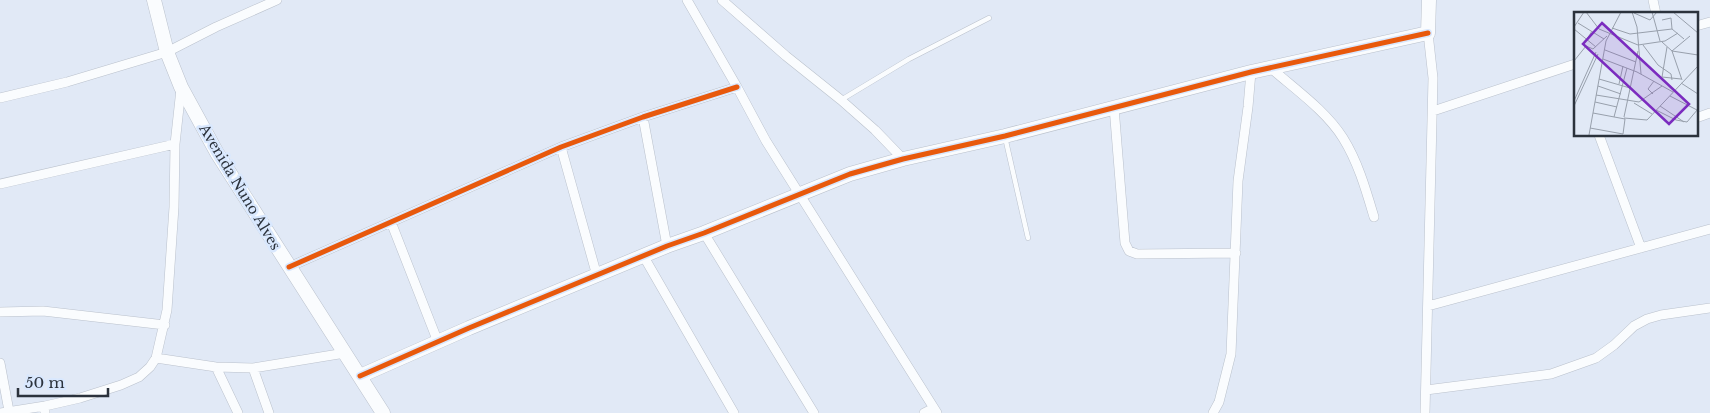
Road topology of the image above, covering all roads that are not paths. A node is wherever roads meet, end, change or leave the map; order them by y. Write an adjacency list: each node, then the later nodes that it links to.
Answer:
1 (154, 0): 8 (street, Avenida Nuno Alves)
2 (277, 0): 8 (street)
3 (687, 0): 13 (street)
4 (722, 0): 15 (street)
5 (1429, 0): 7 (street)
6 (989, 18): 15 (lane)
7 (1428, 32): 10 (street); 17 (street)
8 (168, 52): 12 (street, Avenida Nuno Alves); 14 (street)
9 (1574, 66): 17 (street)
10 (1272, 69): 11 (street); 28 (street)
11 (1251, 72): 16 (street); 35 (street)
12 (181, 87): 23 (street); 37 (street, Avenida Nuno Alves)
13 (738, 87): 19 (street); 27 (street)
14 (0, 98)
15 (841, 100): 25 (street)
16 (1114, 107): 21 (street); 35 (street)
17 (1433, 111): 39 (street)
18 (1710, 113): 20 (street)
19 (643, 117): 24 (street); 33 (street)
20 (1698, 117)
21 (1005, 136): 25 (street); 32 (lane)
22 (1599, 136): 34 (street)
23 (175, 144): 26 (street); 42 (street)
24 (561, 147): 29 (street); 38 (street)
25 (903, 159): 27 (street)
26 (0, 184)
27 (800, 194): 31 (street); 52 (street)
28 (1374, 217)
29 (391, 222): 37 (street); 43 (street)
30 (1710, 229): 34 (street)
31 (704, 233): 33 (street); 58 (street)
32 (1028, 238)
33 (667, 246): 36 (street)
34 (1641, 248): 39 (street)
35 (1236, 254): 60 (street)
36 (644, 256): 38 (street); 57 (street)
37 (289, 267): 44 (street, Avenida Nuno Alves)
38 (597, 276): 43 (street)
39 (1428, 306): 50 (street)
40 (1710, 308): 50 (street)
41 (0, 312): 42 (street)
42 (165, 324): 45 (street)
43 (438, 342): 49 (street)
44 (345, 353): 48 (street); 49 (street, Avenida Nuno Alves)
45 (156, 358): 47 (street); 51 (street)
46 (0, 363): 53 (street)
47 (216, 368): 48 (street); 54 (street)
48 (253, 368): 55 (street)
49 (360, 376): 56 (street, Avenida Nuno Alves)
50 (1426, 390): 61 (street)
51 (45, 409): 53 (street)
52 (936, 410): 59 (street)
53 (4, 412)
54 (238, 413)
55 (269, 413)
56 (383, 413)
57 (734, 413)
58 (814, 413)
59 (924, 413)
60 (1213, 413)
61 (1425, 413)

